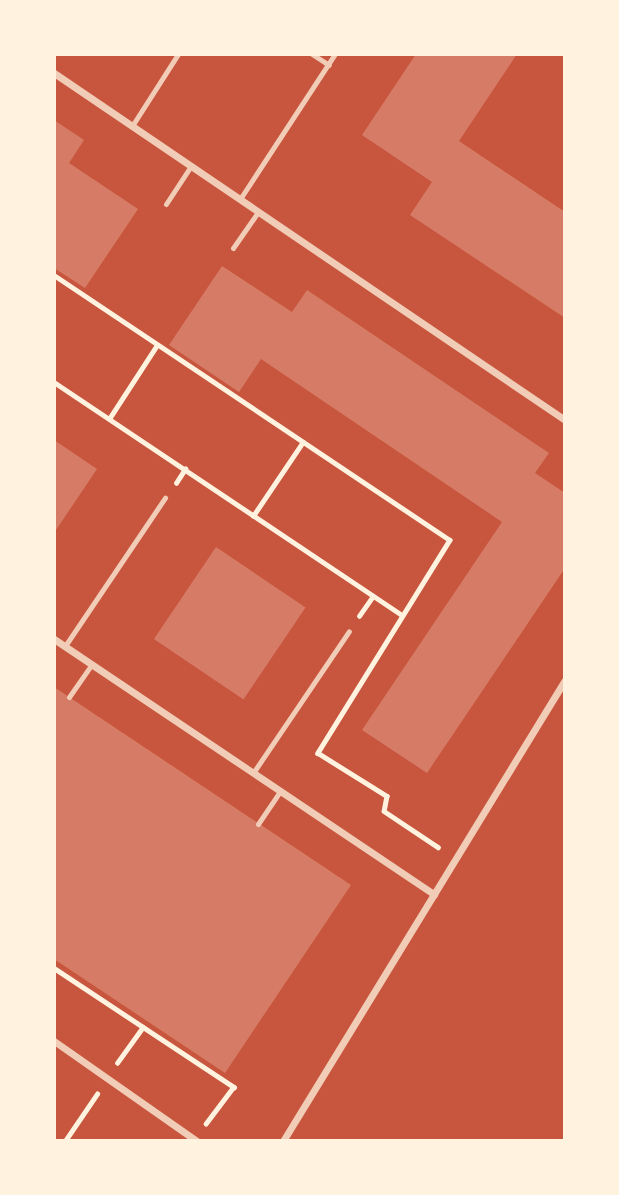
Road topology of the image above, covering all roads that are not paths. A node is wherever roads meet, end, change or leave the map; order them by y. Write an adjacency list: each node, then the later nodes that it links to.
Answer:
1 (178, 54): 6 (lane)
2 (312, 54): 4 (lane)
3 (335, 54): 4 (lane)
4 (328, 65): 8 (lane)
5 (54, 73): 6 (street)
6 (132, 126): 7 (street)
7 (191, 166): 8 (street); 9 (lane)
8 (240, 199): 10 (street)
9 (166, 204)
10 (258, 212): 11 (lane); 12 (street)
11 (233, 248)
12 (565, 420)
13 (165, 498): 16 (lane)
14 (349, 631): 20 (lane)
15 (54, 639): 16 (street)
16 (65, 646): 17 (street)
17 (92, 664): 19 (lane); 20 (street)
18 (565, 680): 23 (street)
19 (69, 698)
20 (253, 773): 21 (street)
21 (280, 791): 22 (lane); 23 (street)
22 (258, 824)
23 (435, 894): 26 (street)
24 (54, 1041): 25 (street)
25 (196, 1140)
26 (283, 1141)

